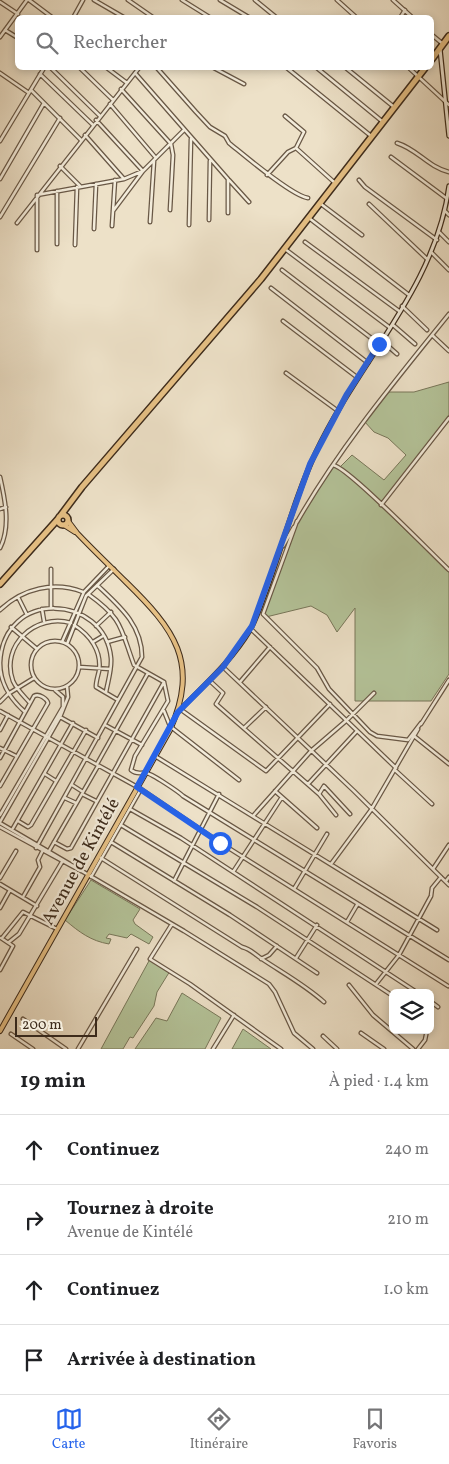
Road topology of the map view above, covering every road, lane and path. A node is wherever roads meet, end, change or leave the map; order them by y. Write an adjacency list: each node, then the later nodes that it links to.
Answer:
1 (28, 0): 13 (street); 14 (street)
2 (83, 0): 15 (street)
3 (94, 0): 16 (street)
4 (128, 0): 17 (street)
5 (182, 0): 18 (street)
6 (220, 0): 19 (street)
7 (255, 0): 20 (street)
8 (337, 0): 21 (street)
9 (393, 0): 11 (street)
10 (0, 2): 12 (street)
11 (404, 10): 22 (street); 23 (street)
12 (17, 15)
13 (19, 15)
14 (49, 15)
15 (75, 15)
16 (120, 15)
17 (150, 15)
18 (206, 15)
19 (245, 15)
20 (273, 15)
21 (354, 15)
22 (402, 15)
23 (410, 15)
24 (15, 19): 25 (street)
25 (5, 30): 26 (street); 28 (street)
26 (15, 36)
27 (449, 36): 30 (highway)
28 (0, 37)
29 (434, 37): 30 (street)
30 (441, 46): 31 (highway); 54 (street)
31 (434, 55)
32 (43, 70): 46 (street)
33 (53, 70): 57 (street)
34 (82, 70): 52 (street)
35 (110, 70): 48 (street)
36 (137, 70): 45 (street)
37 (159, 70): 79 (street)
38 (218, 70): 49 (street)
39 (290, 70): 65 (street)
40 (320, 70): 61 (street)
41 (349, 70): 56 (street)
42 (411, 70): 47 (street)
43 (423, 70): 47 (highway)
44 (0, 73): 51 (street)
45 (134, 73): 48 (street); 63 (street)
46 (40, 74): 51 (street); 62 (street)
47 (418, 77): 54 (street); 56 (highway)
48 (126, 83): 50 (street)
49 (244, 84)
50 (122, 89): 52 (street); 71 (street)
51 (30, 91): 53 (street); 69 (street)
52 (113, 100): 55 (street)
53 (44, 103): 59 (street); 80 (street)
54 (447, 103): 66 (street)
55 (110, 104): 57 (street); 74 (street)
56 (394, 106): 61 (highway)
57 (100, 116): 60 (street)
58 (285, 116): 72 (street)
59 (60, 118): 68 (street); 101 (street)
60 (96, 120): 62 (street); 77 (street)
61 (383, 122): 65 (highway)
62 (93, 125): 64 (street)
63 (184, 130): 67 (street); 71 (street)
64 (85, 135): 68 (street); 81 (street)
65 (372, 136): 85 (highway)
66 (449, 136)
67 (191, 138): 75 (street); 106 (street)
68 (81, 140): 76 (street)
69 (0, 141)
70 (397, 143): 78 (street)
71 (171, 144): 74 (street); 96 (street)
72 (296, 148): 79 (street); 85 (street)
73 (391, 157): 92 (street)
74 (155, 159): 77 (street); 104 (street)
75 (210, 160): 82 (street); 103 (street)
76 (60, 166): 88 (street); 90 (street)
77 (143, 171): 81 (street); 97 (street)
78 (449, 172)
79 (267, 175): 91 (street)
80 (0, 179)
81 (124, 179): 83 (street)
82 (228, 179): 93 (street); 99 (street)
83 (115, 180): 86 (street); 97 (street)
84 (359, 180): 111 (street)
85 (336, 183): 94 (highway)
86 (96, 184): 88 (street); 108 (street)
87 (449, 186): 92 (street)
88 (78, 187): 89 (street); 115 (street)
89 (57, 191): 90 (street); 114 (street)
90 (37, 195): 105 (street); 117 (street)
91 (308, 198)
92 (447, 199): 98 (street)
93 (249, 202)
94 (320, 203): 102 (highway); 110 (street)
95 (369, 204): 119 (street)
96 (170, 210)
97 (113, 211): 107 (street)
98 (445, 211): 100 (street); 109 (street)
99 (228, 213)
100 (449, 215)
101 (0, 217)
102 (308, 218): 116 (highway); 123 (street)
103 (209, 220)
104 (150, 222)
105 (17, 223)
106 (189, 225)
107 (112, 226)
108 (94, 229)
109 (439, 232): 111 (street); 113 (street)
110 (362, 235)
111 (437, 240): 118 (street)
112 (305, 242): 125 (street)
113 (449, 242)
114 (57, 244)
115 (75, 245)
116 (285, 249): 128 (street); 146 (highway)
117 (37, 250)
118 (432, 253): 119 (street); 121 (street)
119 (429, 260): 123 (street)
120 (282, 270): 131 (street)
121 (449, 270)
122 (271, 288): 135 (street)
123 (409, 295): 124 (street)
124 (402, 306): 125 (street); 129 (street)
125 (399, 311): 128 (street)
126 (449, 314): 130 (street)
127 (283, 321): 137 (street)
128 (390, 326): 131 (street); 132 (street)
129 (427, 330)
130 (432, 335): 133 (street); 140 (street)
131 (380, 342): 134 (street); 135 (street)
132 (415, 344)
133 (449, 351)
134 (397, 354)
135 (368, 362): 137 (street)
136 (286, 373): 138 (street)
137 (358, 378): 138 (street)
138 (338, 411): 149 (street)
139 (449, 418): 143 (street)
140 (333, 465): 143 (street); 147 (street)
141 (0, 477): 142 (street)
142 (1, 488): 144 (street)
143 (381, 505): 152 (street)
144 (6, 507): 145 (street); 148 (street)
145 (0, 509)
146 (62, 520): 150 (main road, Avenue de Kintélé); 153 (highway)
147 (297, 521): 149 (street); 207 (street)
148 (0, 548)
149 (279, 552): 170 (street)
150 (112, 567): 154 (street); 156 (street); 204 (main road, Avenue de Kintélé)
151 (51, 569): 155 (street)
152 (449, 570)
153 (0, 584)
154 (97, 585): 156 (street); 181 (street)
155 (51, 588): 156 (street); 157 (street); 158 (street)
156 (86, 593): 161 (street); 162 (street); 163 (street)
157 (18, 597): 160 (street); 164 (street)
158 (51, 608): 159 (street); 161 (street)
159 (42, 609): 164 (street); 165 (street)
160 (0, 610)
161 (75, 612): 163 (street); 166 (street)
162 (111, 612): 168 (street); 173 (street)
163 (79, 614): 167 (street); 168 (street)
164 (27, 615): 169 (street)
165 (44, 621): 166 (street); 171 (street)
166 (71, 623): 175 (street)
167 (74, 625): 176 (street); 178 (street)
168 (96, 626): 172 (street)
169 (11, 627): 171 (street); 174 (street)
170 (251, 629): 179 (street); 182 (street)
171 (21, 635): 180 (street); 193 (street)
172 (103, 636): 176 (street); 177 (street)
173 (126, 637): 177 (street); 181 (street)
174 (1, 640): 197 (street)
175 (62, 642): 178 (street); 180 (street)
176 (93, 642): 184 (street)
177 (107, 642): 185 (street)
178 (67, 644): 183 (street)
179 (270, 647): 191 (street); 202 (street)
180 (37, 649): 187 (street)
181 (138, 667): 186 (street); 198 (street)
182 (223, 667): 189 (street); 191 (street)
183 (79, 668): 184 (street); 192 (street)
184 (99, 668): 185 (street); 195 (street)
185 (111, 669): 195 (street)
186 (148, 673): 190 (street); 220 (street)
187 (34, 678): 193 (street); 194 (street)
188 (449, 680): 213 (street)
189 (210, 681): 204 (street); 215 (street)
190 (164, 682): 199 (street); 226 (street)
191 (240, 682): 203 (street)
192 (67, 686): 194 (street); 209 (street)
193 (17, 688): 197 (street); 201 (street)
194 (55, 690): 222 (street)
195 (106, 692): 198 (street)
196 (374, 693): 207 (street)
197 (8, 694): 200 (street); 206 (street)
198 (118, 700): 214 (street)
199 (168, 700): 217 (street); 228 (street)
200 (0, 702)
201 (30, 703): 206 (street); 216 (street)
202 (330, 704): 210 (street); 224 (street)
203 (266, 707): 215 (street); 224 (street)
204 (179, 710): 217 (main road, Avenue de Kintélé); 235 (street)
205 (0, 711): 208 (street)
206 (25, 712): 211 (street)
207 (352, 714): 210 (street); 213 (street)
208 (8, 715): 211 (street); 218 (street)
209 (60, 717): 212 (street); 222 (street)
210 (347, 720): 221 (street); 232 (street)
211 (20, 722): 216 (street); 230 (street)
212 (73, 723): 219 (street); 227 (street)
213 (421, 723): 223 (street)
214 (105, 725): 220 (street); 225 (street)
215 (244, 728): 235 (street)
216 (34, 729): 222 (street); 234 (street)
217 (170, 729): 233 (main road, Avenue de Kintélé); 248 (street)
218 (0, 730)
219 (86, 730): 225 (street); 231 (street)
220 (114, 730): 226 (street); 241 (street)
221 (357, 731): 242 (street); 243 (street)
222 (48, 736): 227 (street); 267 (street); 271 (street)
223 (414, 736): 239 (street); 243 (street)
224 (298, 737): 232 (street); 235 (street)
225 (98, 738): 237 (street)
226 (131, 739): 228 (street); 246 (street)
227 (61, 743): 231 (street); 247 (street)
228 (142, 746): 244 (street)
229 (0, 748): 230 (street)
230 (4, 750): 234 (street); 236 (street)
231 (73, 750): 237 (street); 249 (street)
232 (312, 751): 242 (street); 245 (street)
233 (156, 756): 244 (main road, Avenue de Kintélé); 256 (street)
234 (16, 757): 252 (street)
235 (279, 757): 245 (street)
236 (0, 758)
237 (86, 758): 241 (street); 251 (street)
238 (449, 758): 239 (street)
239 (445, 761): 240 (street)
240 (449, 764)
241 (98, 765): 246 (street); 255 (street)
242 (327, 766): 250 (street); 264 (street)
243 (395, 769): 262 (street); 264 (street)
244 (146, 772): 253 (main road, Avenue de Kintélé); 265 (street)
245 (295, 772): 250 (street); 254 (street)
246 (112, 773): 253 (street); 260 (street)
247 (45, 774): 249 (street); 270 (street)
248 (239, 780)
249 (57, 781): 270 (street)
250 (308, 784): 257 (street)
251 (72, 785): 255 (street); 258 (street)
252 (0, 786)
253 (139, 788): 263 (street); 275 (street); 298 (main road, Avenue de Kintélé)
254 (275, 791): 259 (street); 269 (street)
255 (83, 793): 260 (street); 261 (street)
256 (219, 794): 265 (street); 269 (street)
257 (319, 794): 266 (street); 268 (street)
258 (65, 798): 261 (street); 284 (street)
259 (282, 798): 272 (street); 276 (street)
260 (96, 802): 280 (street)
261 (76, 803): 280 (street)
262 (432, 804)
263 (130, 809): 273 (street); 282 (street)
264 (371, 810): 293 (street); 294 (street)
265 (210, 812): 275 (street); 279 (street)
266 (350, 814)
267 (0, 815)
268 (336, 815)
269 (253, 816): 272 (street)
270 (18, 821): 277 (street)
271 (0, 822): 277 (street)
272 (264, 823): 279 (street); 288 (street)
273 (121, 825): 281 (street); 292 (street)
274 (0, 827): 284 (street)
275 (200, 828): 282 (street); 289 (street)
276 (317, 828)
277 (12, 830): 284 (street)
278 (326, 834): 288 (street)
279 (254, 840): 289 (street); 297 (street)
280 (54, 842): 287 (street)
281 (111, 842): 290 (street); 303 (street)
282 (192, 845): 292 (street); 296 (street)
283 (449, 845): 294 (street)
284 (37, 846): 286 (street); 287 (street)
285 (16, 851): 301 (street)
286 (42, 851): 291 (street); 308 (street)
287 (49, 851): 295 (street)
288 (314, 854): 293 (street); 297 (street)
289 (244, 856): 296 (street); 306 (street)
290 (101, 858): 298 (street); 327 (street)
291 (62, 862): 295 (street); 310 (street)
292 (185, 862): 303 (street); 321 (street)
293 (331, 864): 313 (street)
294 (433, 869): 299 (street)
295 (82, 872): 298 (street)
296 (233, 872): 316 (street)
297 (304, 872): 306 (street); 309 (street)
298 (90, 876): 315 (street); 317 (main road, Avenue de Kintélé)
299 (441, 877): 302 (street); 313 (street)
300 (449, 877): 302 (street)
301 (0, 878)
302 (446, 881): 305 (street)
303 (174, 882): 323 (street)
304 (0, 884): 307 (street)
305 (449, 885)
306 (294, 889): 314 (street)
307 (10, 890): 308 (street); 311 (street)
308 (23, 897): 310 (street)
309 (357, 905): 314 (street); 319 (street)
310 (37, 906): 312 (street)
311 (0, 908)
312 (31, 915): 317 (street); 320 (street); 322 (street)
313 (418, 918): 318 (street); 319 (street)
314 (347, 922): 325 (street)
315 (172, 924): 340 (street); 354 (street)
316 (317, 925): 321 (street); 330 (street)
317 (57, 929): 342 (main road, Avenue de Kintélé)
318 (437, 930)
319 (410, 936): 325 (street); 328 (street)
320 (1, 938): 322 (street)
321 (307, 940): 326 (street); 332 (street)
322 (9, 942): 329 (street)
323 (278, 946): 326 (street); 327 (street)
324 (137, 949): 351 (street)
325 (399, 955): 330 (street); 334 (street)
326 (296, 958): 331 (street)
327 (261, 959): 337 (street)
328 (449, 960)
329 (0, 970)
330 (386, 971): 332 (street); 335 (street)
331 (317, 973)
332 (376, 984): 336 (street)
333 (349, 986): 357 (street)
334 (448, 986)
335 (412, 989)
336 (389, 993)
337 (324, 1002)
338 (434, 1004): 339 (street)
339 (438, 1007)
340 (234, 1016): 352 (street); 353 (street)
341 (23, 1019): 347 (street)
342 (0, 1030)
343 (362, 1032): 356 (street)
344 (11, 1034): 348 (street)
345 (427, 1034): 358 (street)
346 (323, 1036): 355 (street)
347 (58, 1044): 349 (street); 350 (street)
348 (33, 1049)
349 (55, 1049)
350 (66, 1049)
351 (78, 1049)
352 (213, 1049)
353 (281, 1049)
354 (313, 1049)
355 (338, 1049)
356 (384, 1049)
357 (413, 1049)
358 (418, 1049)

